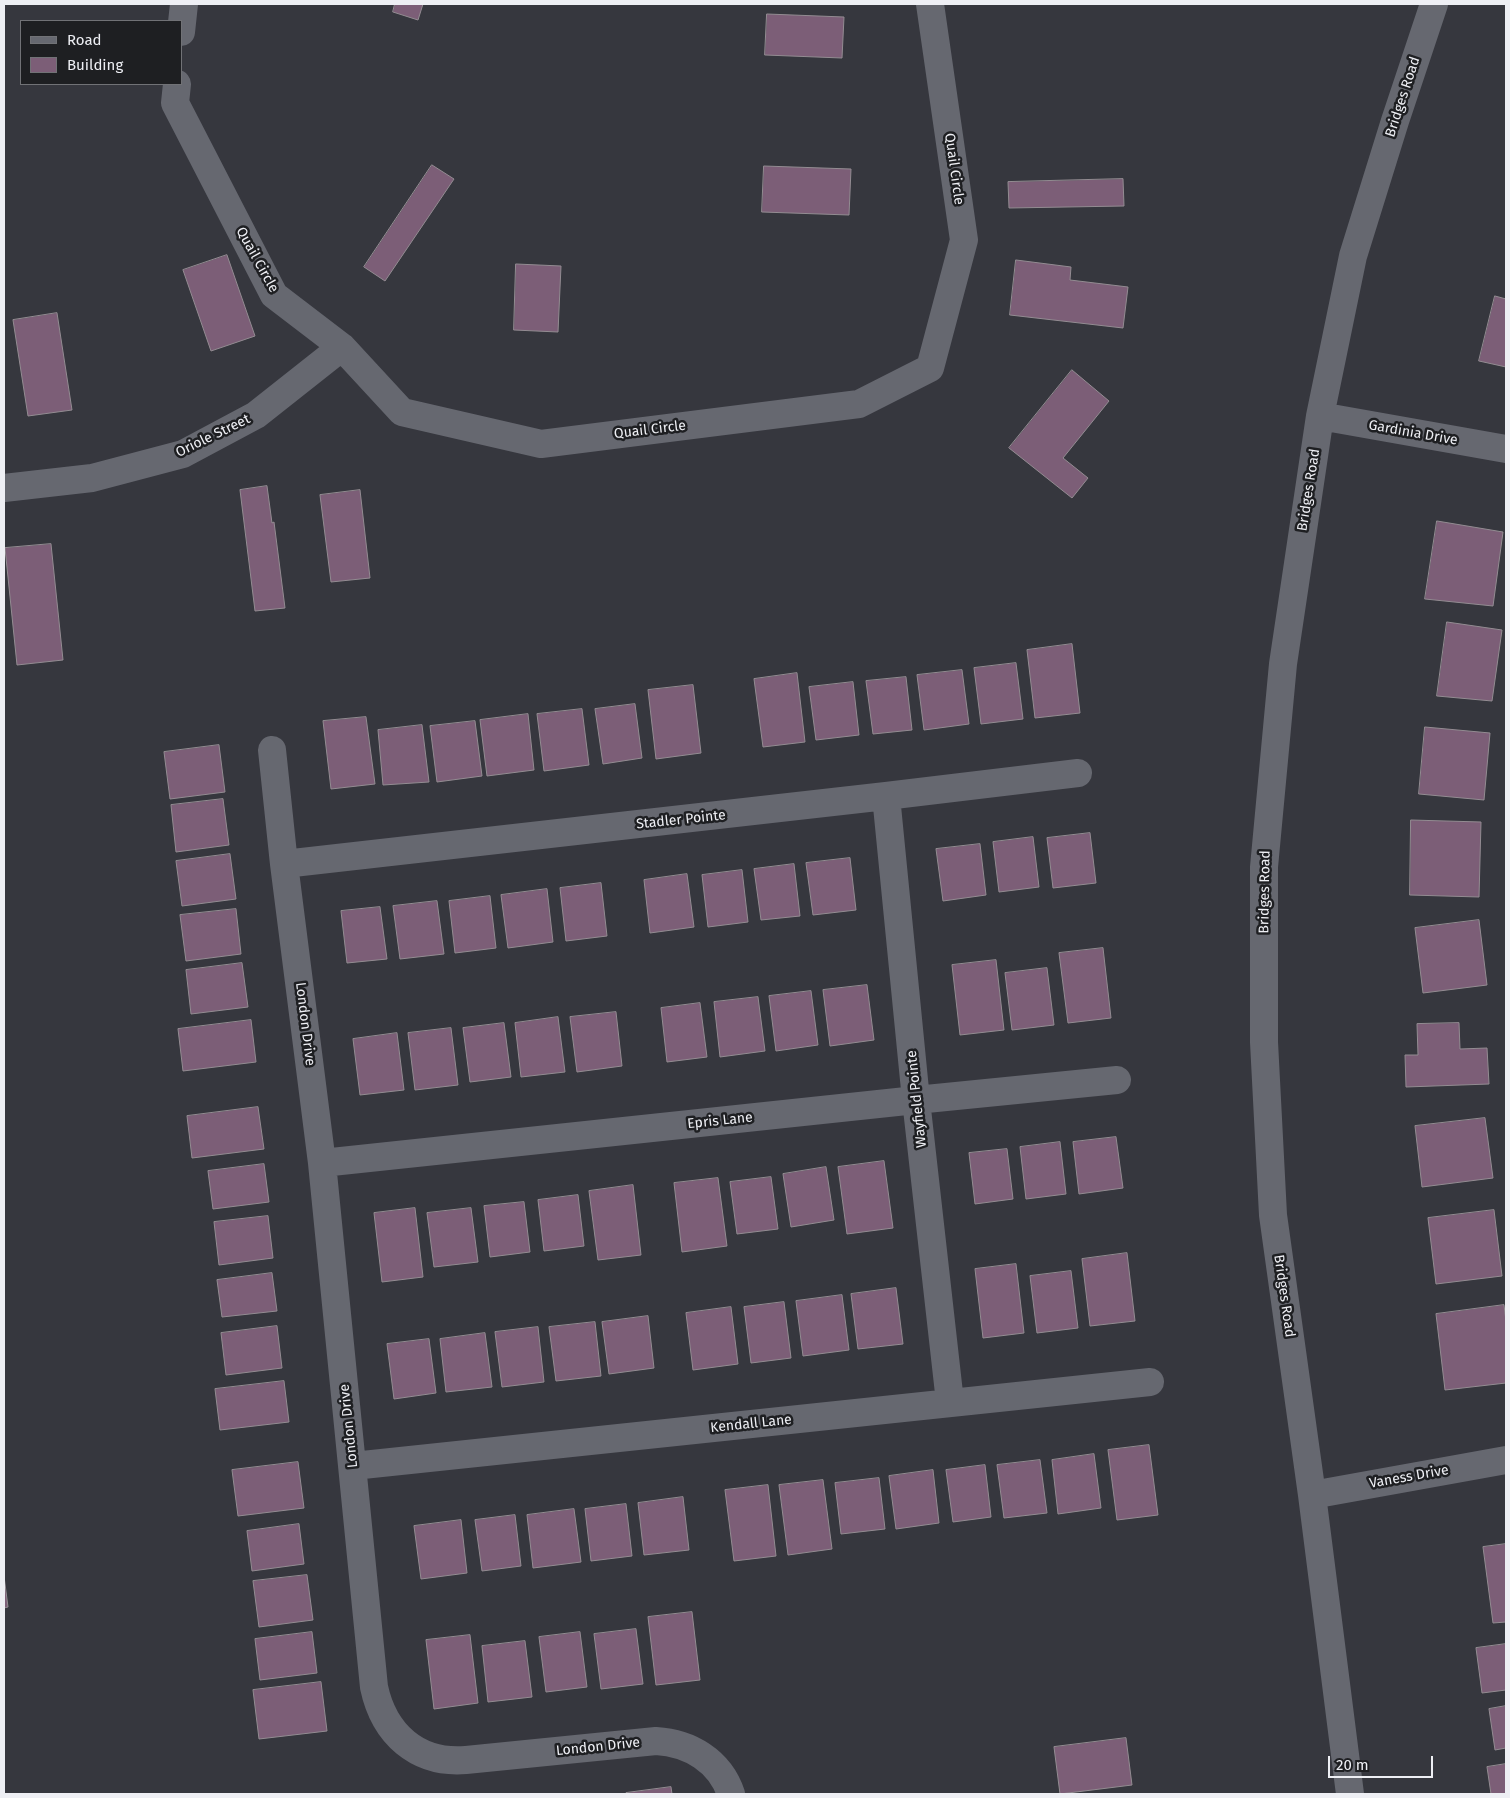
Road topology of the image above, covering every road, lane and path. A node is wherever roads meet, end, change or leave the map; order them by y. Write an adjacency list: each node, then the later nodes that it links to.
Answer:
1 (184, 4): 4 (street)
2 (930, 4): 6 (street, Quail Circle)
3 (1434, 4): 7 (street, Bridges Road)
4 (182, 23)
5 (176, 85): 6 (street, Quail Circle)
6 (342, 347): 9 (street, Oriole Street)
7 (1320, 416): 8 (street, Gardinia Drive); 21 (street, Bridges Road)
8 (1506, 449)
9 (4, 488)
10 (272, 750): 13 (street, London Drive)
11 (1078, 773): 12 (street, Stadler Pointe)
12 (886, 796): 13 (street, Stadler Pointe); 15 (street, Wayfield Pointe)
13 (284, 864): 16 (street, London Drive)
14 (1117, 1080): 15 (street, Epris Lane)
15 (916, 1100): 16 (street, Epris Lane); 18 (street, Wayfield Pointe)
16 (322, 1163): 20 (street, London Drive)
17 (1150, 1382): 18 (street, Kendall Lane)
18 (950, 1402): 20 (street, Kendall Lane)
19 (1506, 1460): 21 (street, Vaness Drive)
20 (353, 1466): 22 (street, London Drive)
21 (1312, 1495): 23 (street, Bridges Road)
22 (731, 1794)
23 (1350, 1794)

